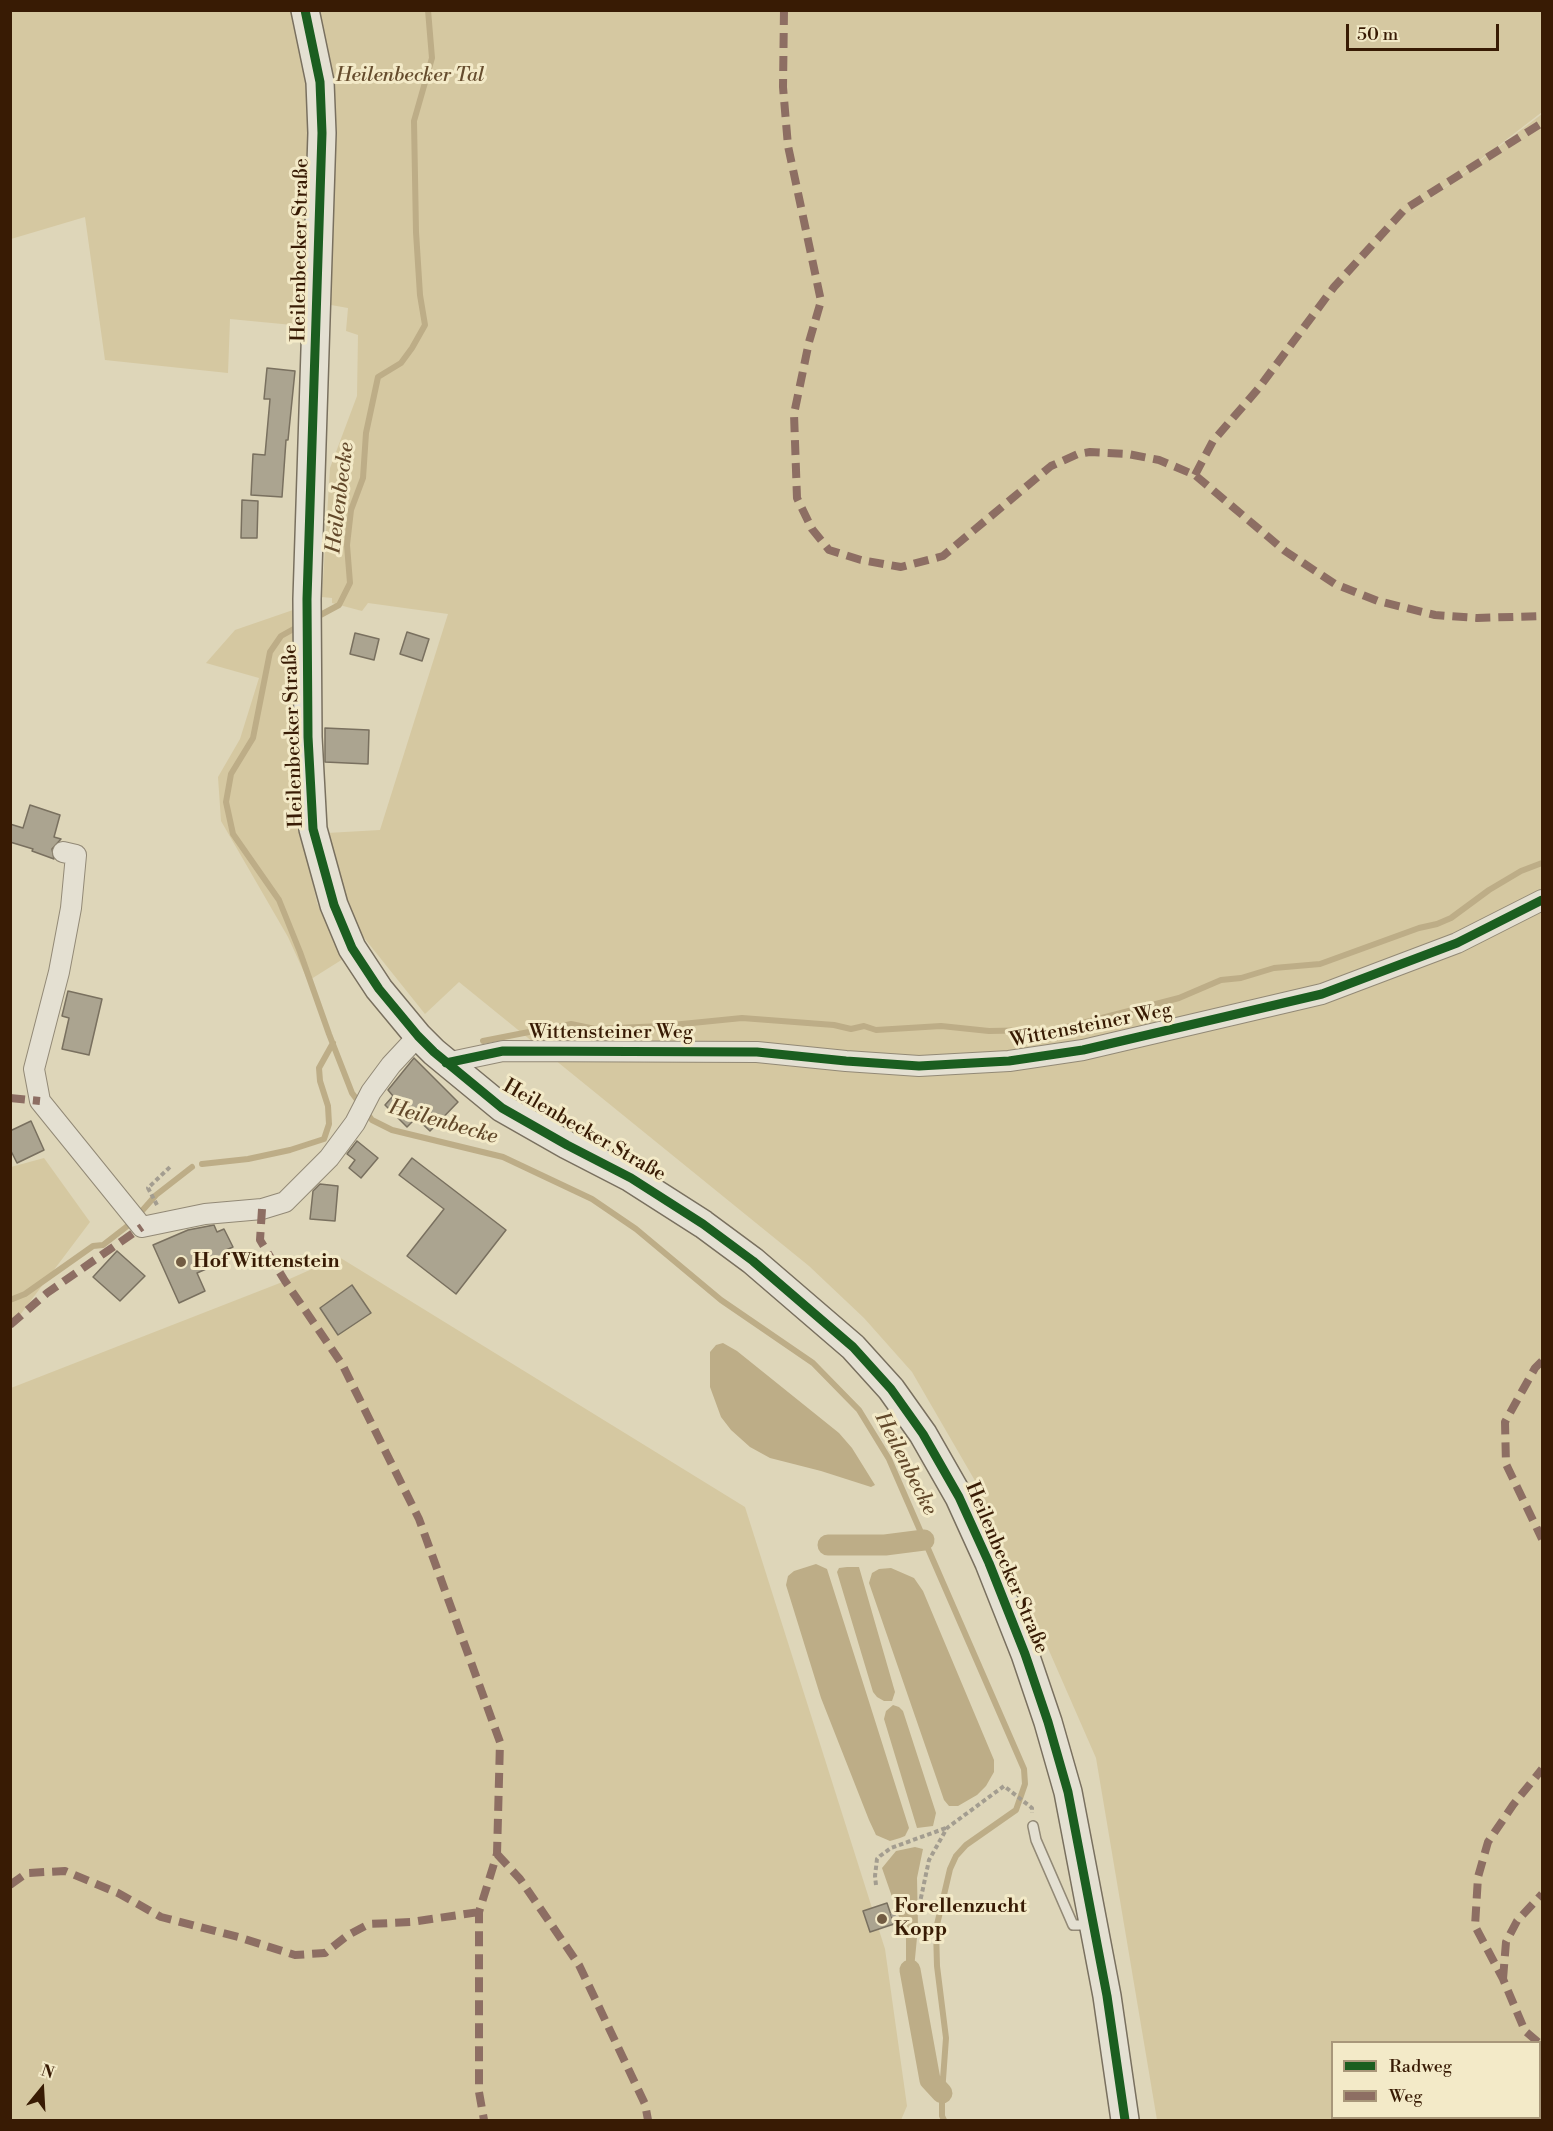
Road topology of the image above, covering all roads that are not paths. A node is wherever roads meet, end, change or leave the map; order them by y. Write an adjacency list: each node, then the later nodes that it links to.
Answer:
1 (306, 10): 4 (main road, Heilenbecker Straße)
2 (63, 852): 4 (street)
3 (1542, 900): 5 (street, Wittensteiner Weg)
4 (418, 1036): 5 (main road, Heilenbecker Straße)
5 (446, 1063): 7 (main road, Heilenbecker Straße)
6 (1033, 1826): 7 (lane)
7 (1094, 1925): 8 (main road, Heilenbecker Straße)
8 (1125, 2121)

